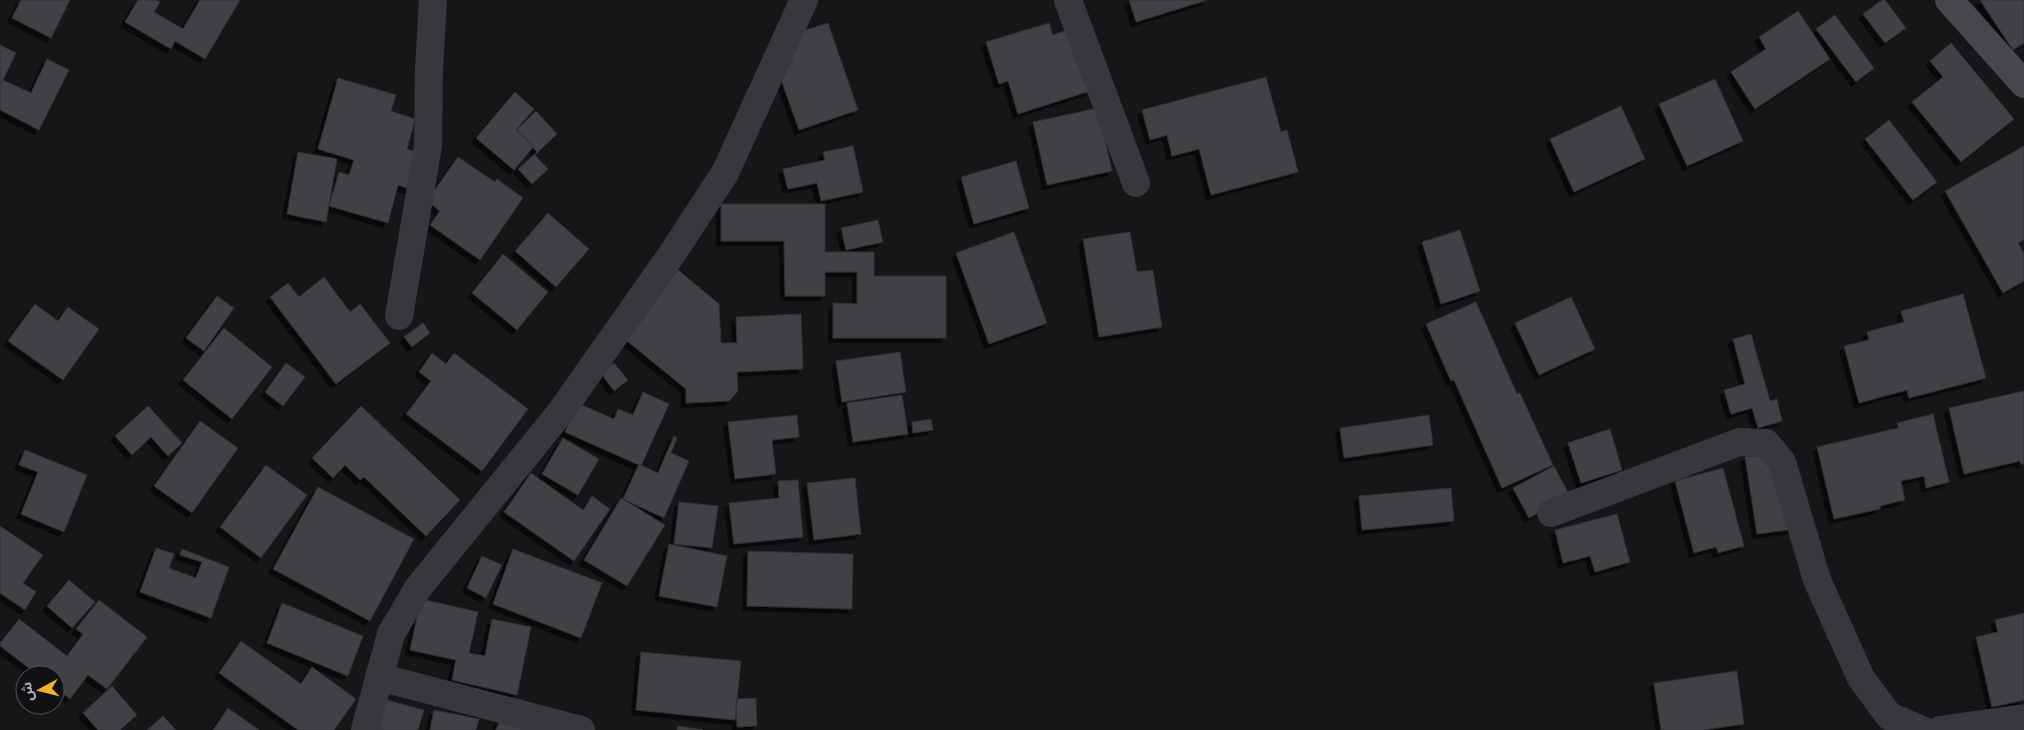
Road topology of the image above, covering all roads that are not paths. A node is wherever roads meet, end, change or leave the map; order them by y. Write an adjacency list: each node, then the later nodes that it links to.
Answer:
1 (433, 0): 7 (street)
2 (804, 0): 9 (street)
3 (1068, 0): 6 (street)
4 (1949, 0): 5 (street)
5 (2024, 84)
6 (1136, 183)
7 (399, 316)
8 (1550, 513): 13 (street)
9 (379, 677): 11 (street); 12 (street)
10 (2024, 718): 14 (street)
11 (365, 730)
12 (582, 730)
13 (1922, 730)
14 (1940, 730)

